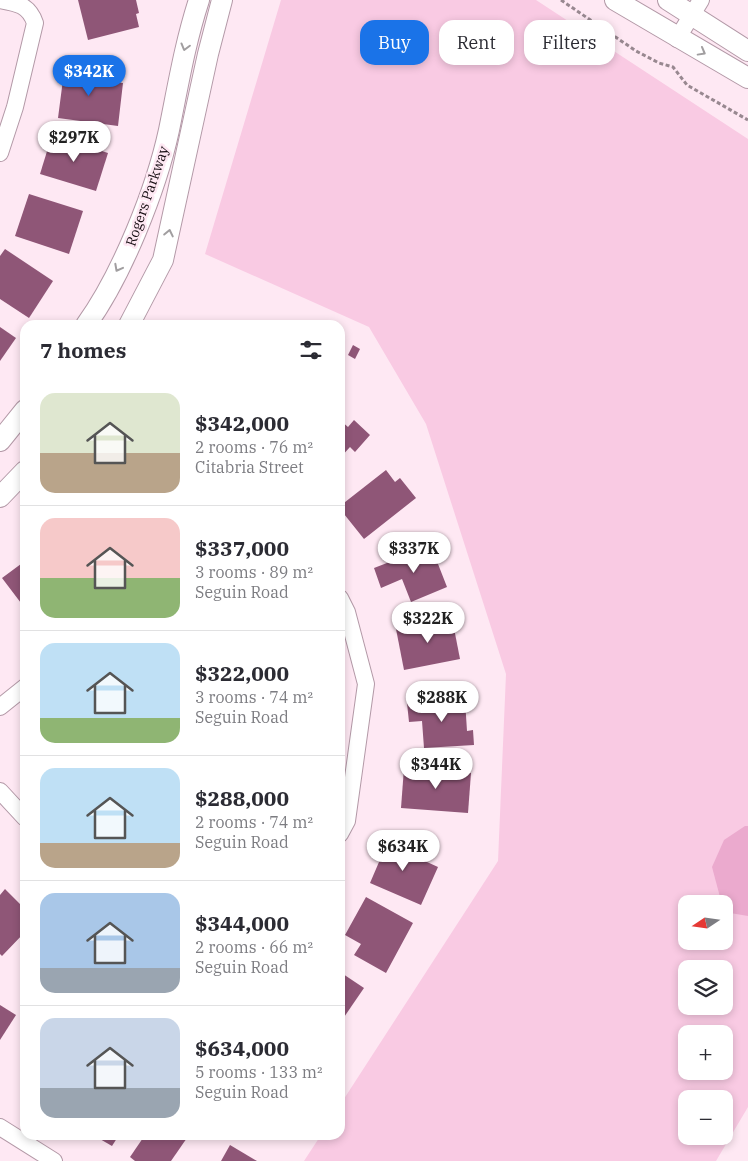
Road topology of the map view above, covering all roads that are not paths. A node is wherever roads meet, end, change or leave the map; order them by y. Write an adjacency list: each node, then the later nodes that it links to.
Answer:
1 (0, 0): 10 (street)
2 (199, 0): 11 (street, Rogers Parkway, one-way to 11)
3 (222, 0): 12 (street, Rogers Parkway, one-way to 3)
4 (615, 0): 7 (street)
5 (668, 0): 6 (street)
6 (696, 8): 7 (street); 8 (street)
7 (677, 39): 9 (street, one-way to 9)
8 (748, 51)
9 (748, 78)
10 (0, 152)
11 (89, 320)
12 (132, 320)
13 (20, 416): 14 (street)
14 (0, 441)
15 (20, 476): 16 (street)
16 (0, 497)
17 (345, 608): 22 (street)
18 (20, 691): 19 (street)
19 (0, 707)
20 (0, 791): 21 (street)
21 (20, 813)
22 (345, 825)
23 (0, 1127): 24 (street)
24 (20, 1140)
25 (21, 1140): 26 (street)
26 (54, 1161)

